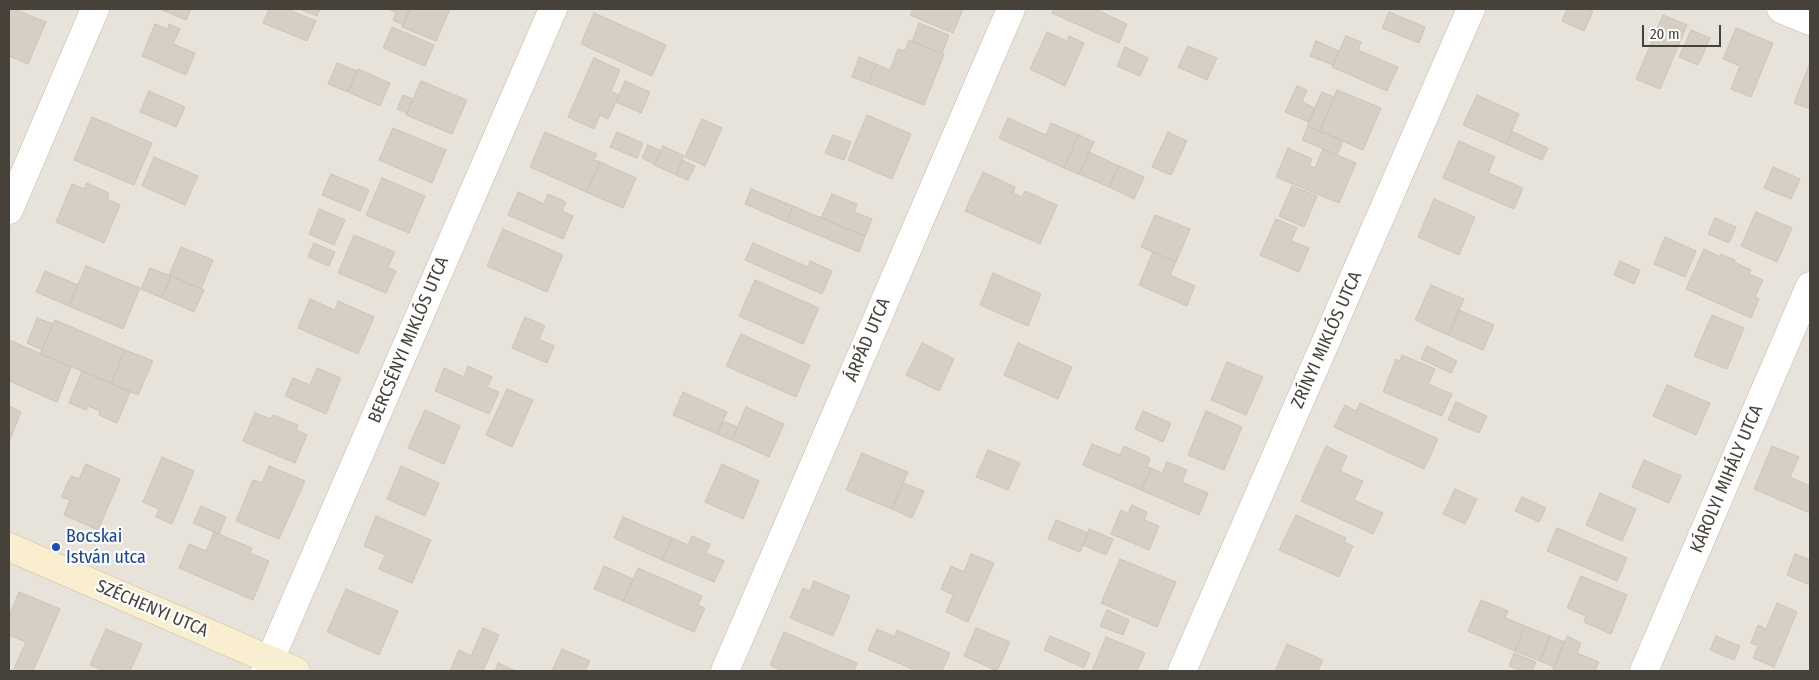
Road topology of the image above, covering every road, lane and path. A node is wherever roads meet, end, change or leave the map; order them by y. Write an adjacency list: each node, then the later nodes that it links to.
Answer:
1 (95, 9): 7 (street)
2 (553, 9): 10 (street, BERCSÉNYI MIKLÓS UTCA)
3 (1011, 9): 12 (street, ÁRPÁD UTCA)
4 (1471, 9): 13 (street, ZRÍNYI MIKLÓS UTCA)
5 (1781, 9): 6 (street)
6 (1810, 21)
7 (9, 210)
8 (1810, 286): 14 (street, KÁROLYI MIHÁLY UTCA)
9 (9, 547): 10 (street, SZÉCHENYI UTCA)
10 (268, 666): 11 (street, SZÉCHENYI UTCA)
11 (296, 671)
12 (725, 671)
13 (1182, 671)
14 (1644, 671)

